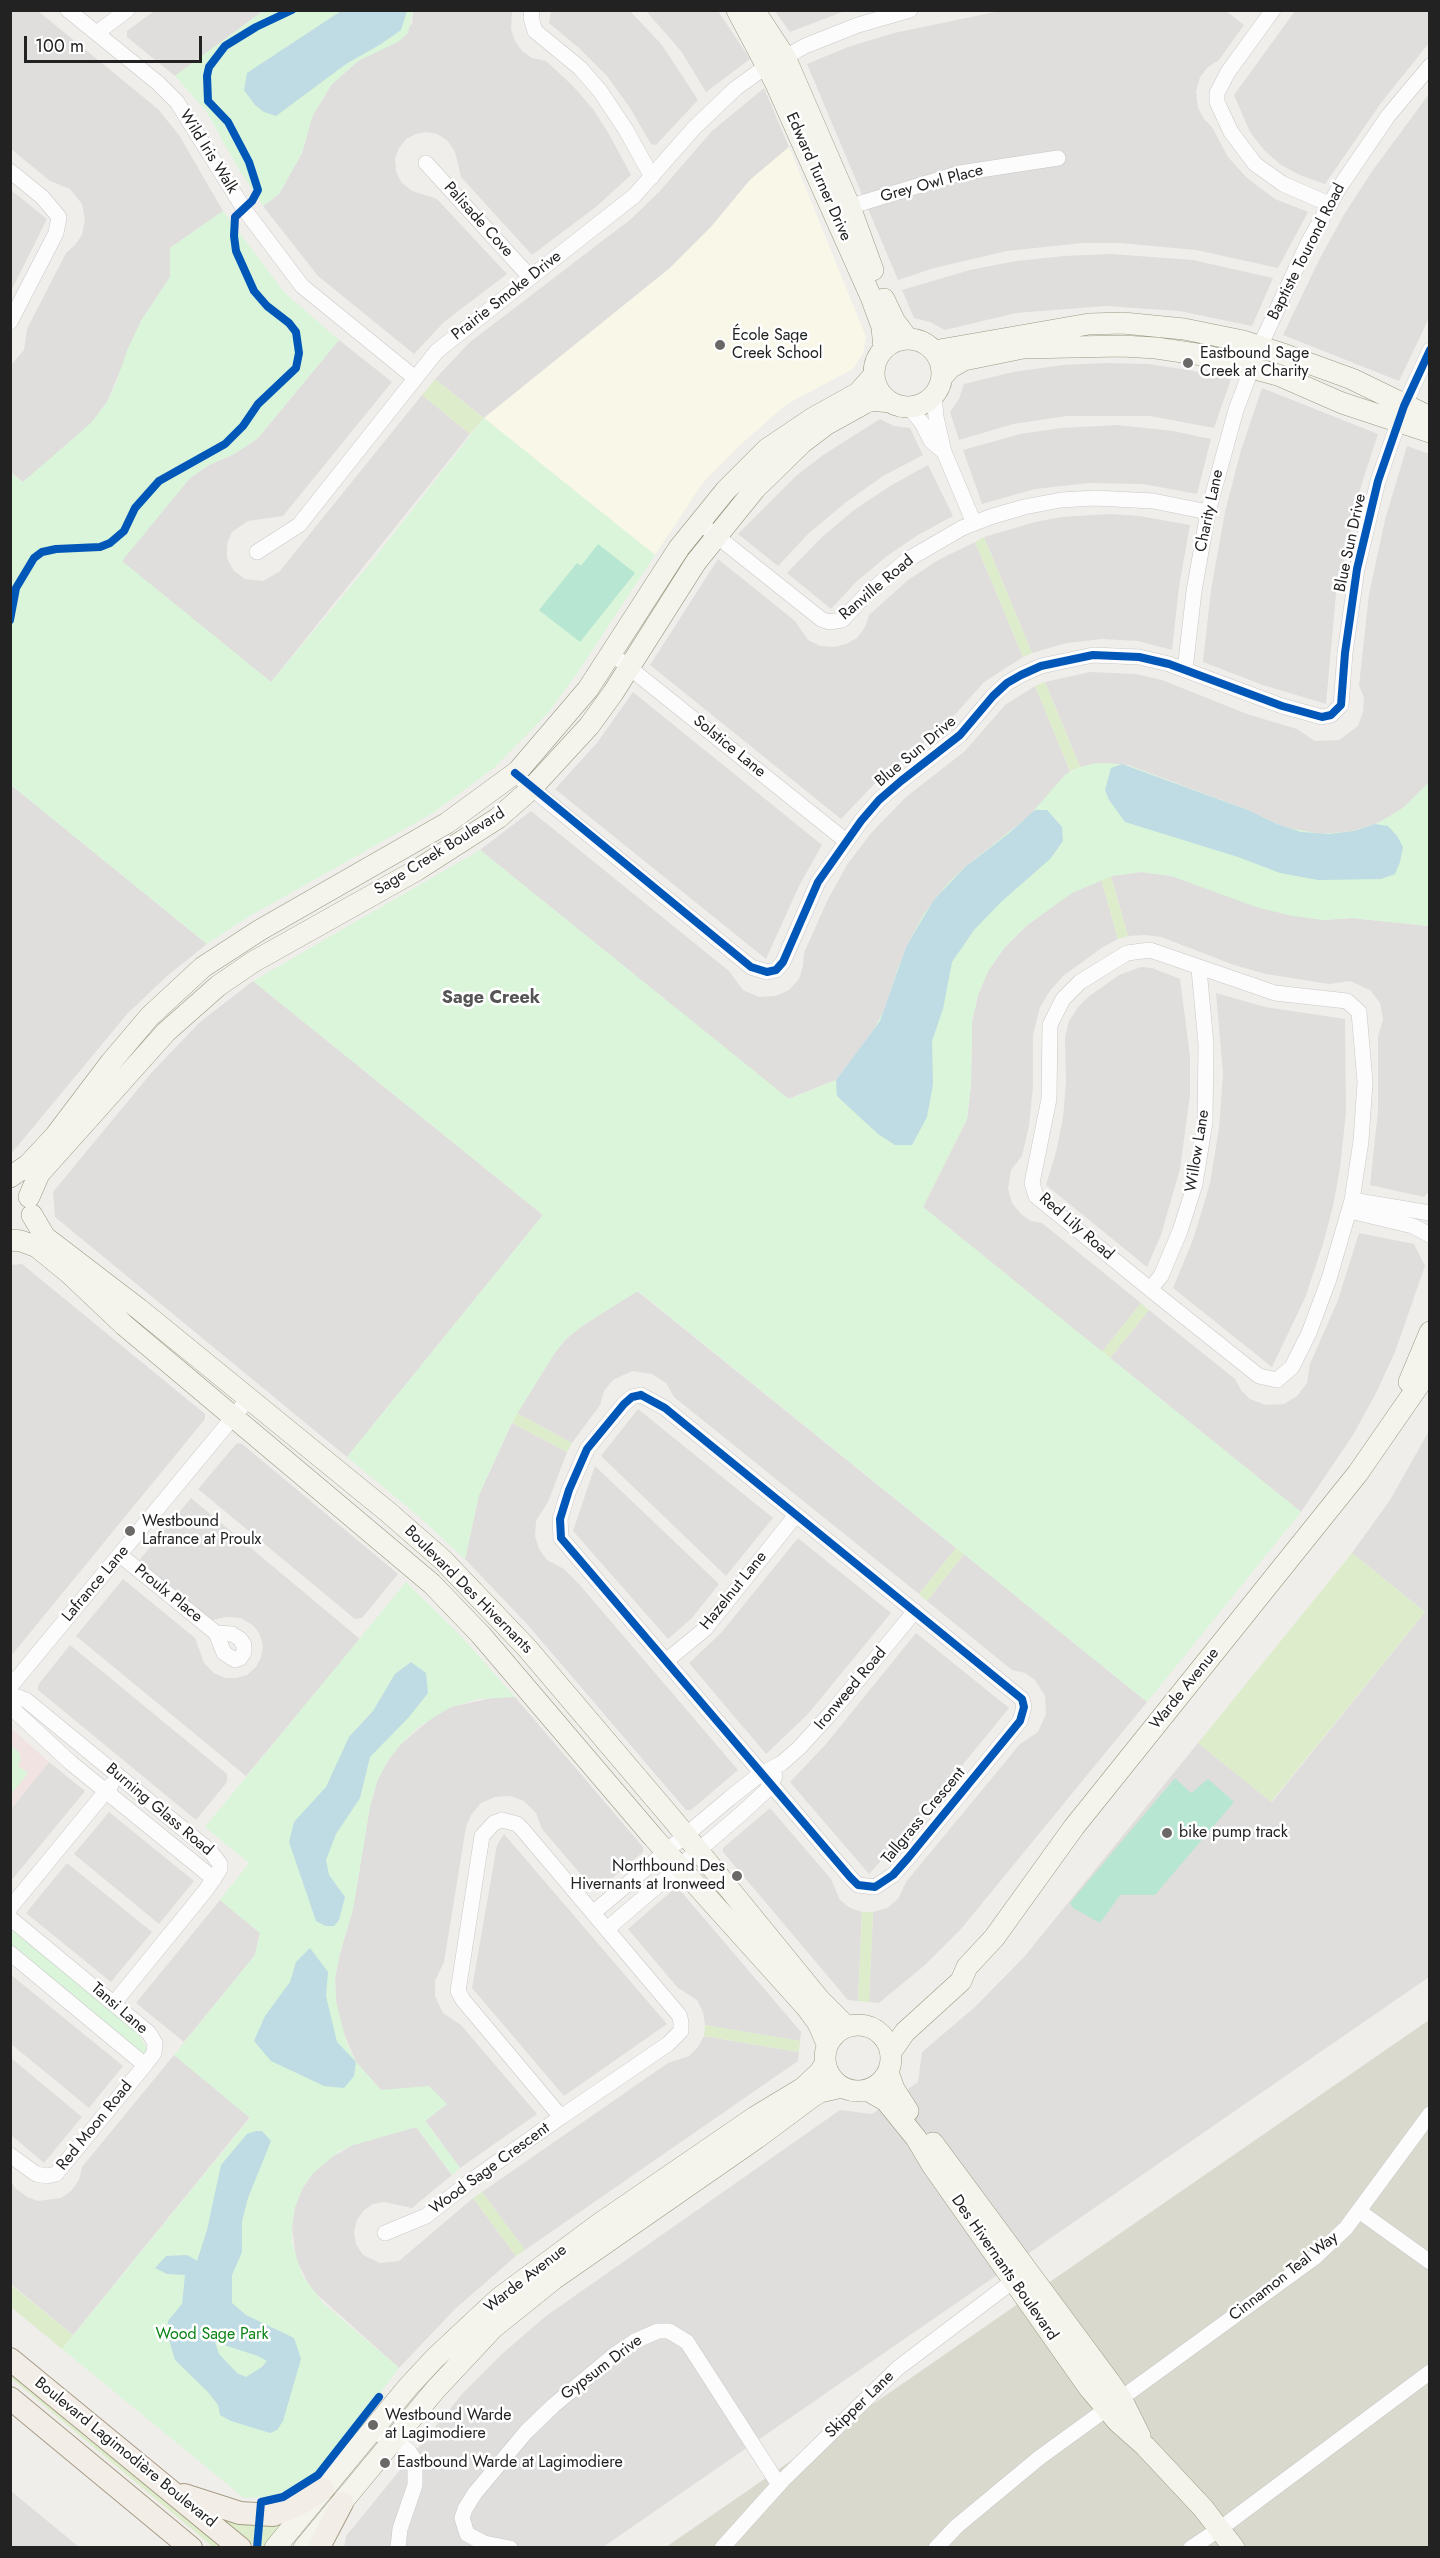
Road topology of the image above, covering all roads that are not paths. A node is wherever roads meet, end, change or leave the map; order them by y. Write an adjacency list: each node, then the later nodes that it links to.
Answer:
1 (68, 10): 8 (street, Wild Iris Walk)
2 (127, 10): 8 (street)
3 (532, 10): 14 (street)
4 (737, 10): 9 (street, Edward Turner Drive)
5 (754, 10): 9 (street, Edward Turner Drive)
6 (910, 10): 9 (street, Prairie Smoke Drive)
7 (1273, 10): 15 (street)
8 (97, 33): 25 (street, Wild Iris Walk)
9 (777, 61): 14 (street, Prairie Smoke Drive); 16 (street, Edward Turner Drive); 20 (street, Edward Turner Drive)
10 (1430, 66): 15 (street, Baptiste Tourond Road)
11 (1058, 158): 16 (street, Grey Owl Place)
12 (426, 163): 17 (street, Palisade Cove)
13 (10, 171): 18 (street)
14 (652, 177): 17 (street, Prairie Smoke Drive)
15 (1329, 204): 23 (street, Baptiste Tourond Road)
16 (846, 208): 19 (street, Edward Turner Drive)
17 (530, 277): 25 (street, Prairie Smoke Drive)
18 (10, 322)
19 (908, 339): 20 (street); 22 (street)
20 (884, 350): 24 (street)
21 (1430, 350): 28 (street)
22 (934, 351): 23 (street); 26 (street)
23 (1256, 357): 26 (street); 28 (street); 32 (street, Charity Lane)
24 (874, 375): 27 (street); 34 (street, Sage Creek Boulevard)
25 (415, 378): 35 (street, Prairie Smoke Drive)
26 (938, 386): 27 (street); 31 (street)
27 (900, 404): 31 (street); 34 (street, Sage Creek Boulevard)
28 (1402, 412): 29 (street); 30 (street); 38 (street, Blue Sun Drive)
29 (1430, 417)
30 (1430, 432)
31 (944, 453): 33 (street)
32 (1208, 512): 33 (street, Ranville Road); 38 (street, Charity Lane)
33 (974, 524): 34 (street, Ranville Road)
34 (707, 529): 36 (street, Sage Creek Boulevard); 37 (street, Sage Creek Boulevard)
35 (257, 552)
36 (612, 654): 37 (street, Solstice Lane); 39 (street, Sage Creek Boulevard)
37 (629, 668): 40 (street, Sage Creek Boulevard); 41 (street, Solstice Lane)
38 (1185, 670): 41 (street, Blue Sun Drive)
39 (515, 773): 40 (street, Blue Sun Drive); 43 (street, Sage Creek Boulevard)
40 (531, 789): 41 (street, Blue Sun Drive); 44 (street, Sage Creek Boulevard)
41 (846, 841)
42 (1199, 969): 45 (street, Red Lily Road); 49 (street, Willow Lane); 49 (street, Red Lily Road)
43 (10, 1178): 44 (street, Boulevard Des Hivernants)
44 (31, 1206): 48 (street, Sage Creek Boulevard); 52 (street, Boulevard Des Hivernants)
45 (1351, 1206): 46 (street); 47 (street); 49 (street, Red Lily Road)
46 (1430, 1213)
47 (1430, 1235)
48 (11, 1240): 54 (street, Boulevard Des Hivernants)
49 (1150, 1289)
50 (1430, 1332): 53 (street, Warde Avenue)
51 (1430, 1369): 53 (street, Warde Avenue)
52 (249, 1398): 54 (street, Lafrance Lane); 66 (street, Boulevard Des Hivernants)
53 (1401, 1408): 74 (street, Warde Avenue)
54 (234, 1415): 56 (street, Lafrance Lane); 67 (street, Boulevard Des Hivernants)
55 (796, 1515): 57 (street, Tallgrass Crescent); 59 (street, Hazelnut Lane); 59 (street, Tallgrass Crescent)
56 (120, 1555): 58 (street, Proulx Place); 60 (street, Lafrance Lane)
57 (915, 1611): 64 (street, Ironweed Road); 64 (street, Tallgrass Crescent)
58 (216, 1633)
59 (666, 1661): 64 (street, Tallgrass Crescent)
60 (10, 1687)
61 (10, 1694): 63 (street, Burning Glass Road)
62 (10, 1703): 65 (street, Burning Glass Road)
63 (118, 1776): 65 (street); 68 (street, Burning Glass Road)
64 (766, 1779): 66 (street, Ironweed Road)
65 (106, 1791): 68 (street, Burning Glass Road); 69 (street)
66 (692, 1843): 67 (street, Ironweed Road); 76 (street, Boulevard Des Hivernants)
67 (672, 1858): 70 (street); 72 (street); 78 (street, Boulevard Des Hivernants)
68 (214, 1879): 75 (street)
69 (10, 1908)
70 (594, 1912): 72 (street, Wood Sage Crescent); 84 (street, Wood Sage Crescent)
71 (10, 1918): 75 (street, Tansi Lane)
72 (607, 1929): 84 (street, Wood Sage Crescent)
73 (10, 1953): 80 (street, Tansi Lane)
74 (967, 1967): 77 (street, Warde Avenue); 79 (street, Warde Avenue)
75 (114, 2003): 80 (street, Tansi Lane)
76 (846, 2026): 77 (street); 78 (street)
77 (875, 2029): 79 (street)
78 (826, 2054): 81 (street); 95 (street, Warde Avenue)
79 (889, 2062): 82 (street); 93 (street, Des Hivernants Boulevard)
80 (145, 2065): 85 (street, Red Moon Road)
81 (842, 2087): 82 (street); 94 (street, Warde Avenue)
82 (867, 2090): 89 (street, Des Hivernants Boulevard)
83 (1430, 2114): 86 (street, Cinnamon Teal Way)
84 (561, 2117): 87 (street, Wood Sage Crescent)
85 (10, 2155)
86 (1359, 2211): 88 (street); 93 (street, Cinnamon Teal Way)
87 (385, 2233)
88 (1430, 2262)
89 (1013, 2281): 93 (street, Des Hivernants Boulevard); 96 (street, Skipper Lane)
90 (10, 2359): 98 (main road, Boulevard Lagimodière Boulevard)
91 (1430, 2372): 100 (street)
92 (10, 2398): 101 (main road, Boulevard Lagimodière Boulevard)
93 (1114, 2403): 100 (street, Des Hivernants Boulevard); 110 (street)
94 (395, 2438): 95 (street); 99 (street, Warde Avenue); 107 (street)
95 (365, 2439): 97 (street, Warde Avenue)
96 (779, 2484): 108 (street, Gypsum Drive); 109 (street, Skipper Lane)
97 (323, 2489): 98 (main road); 104 (street, Warde Avenue)
98 (171, 2491): 103 (main road, Boulevard Lagimodière Boulevard)
99 (342, 2503): 105 (street, Warde Avenue); 106 (main road)
100 (1221, 2528): 111 (street); 112 (street, Des Hivernants Boulevard)
101 (176, 2539): 102 (main road, Boulevard Lagimodière Boulevard)
102 (191, 2547)
103 (240, 2547)
104 (274, 2547)
105 (304, 2547)
106 (320, 2547)
107 (398, 2547)
108 (510, 2547)
109 (722, 2547)
110 (936, 2547)
111 (1191, 2547)
112 (1234, 2547)

